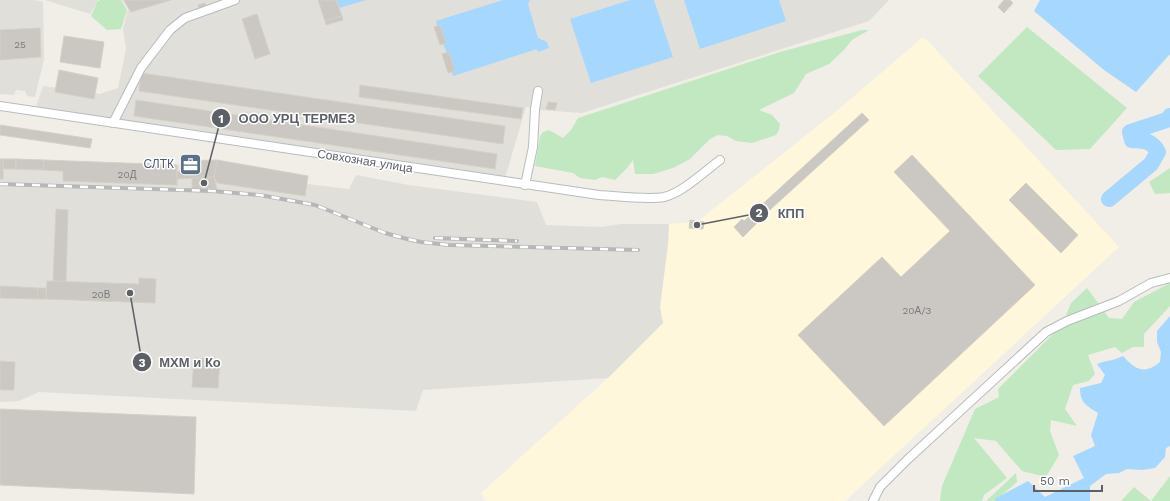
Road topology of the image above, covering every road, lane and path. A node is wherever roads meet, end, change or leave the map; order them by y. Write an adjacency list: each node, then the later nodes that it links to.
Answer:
1 (235, 0): 4 (street)
2 (538, 91): 6 (street)
3 (0, 106): 4 (street, Совхозная улица)
4 (113, 123): 6 (street, Совхозная улица)
5 (720, 160): 6 (street, Совхозная улица)
6 (525, 185)
7 (1170, 278): 8 (street)
8 (873, 501)

